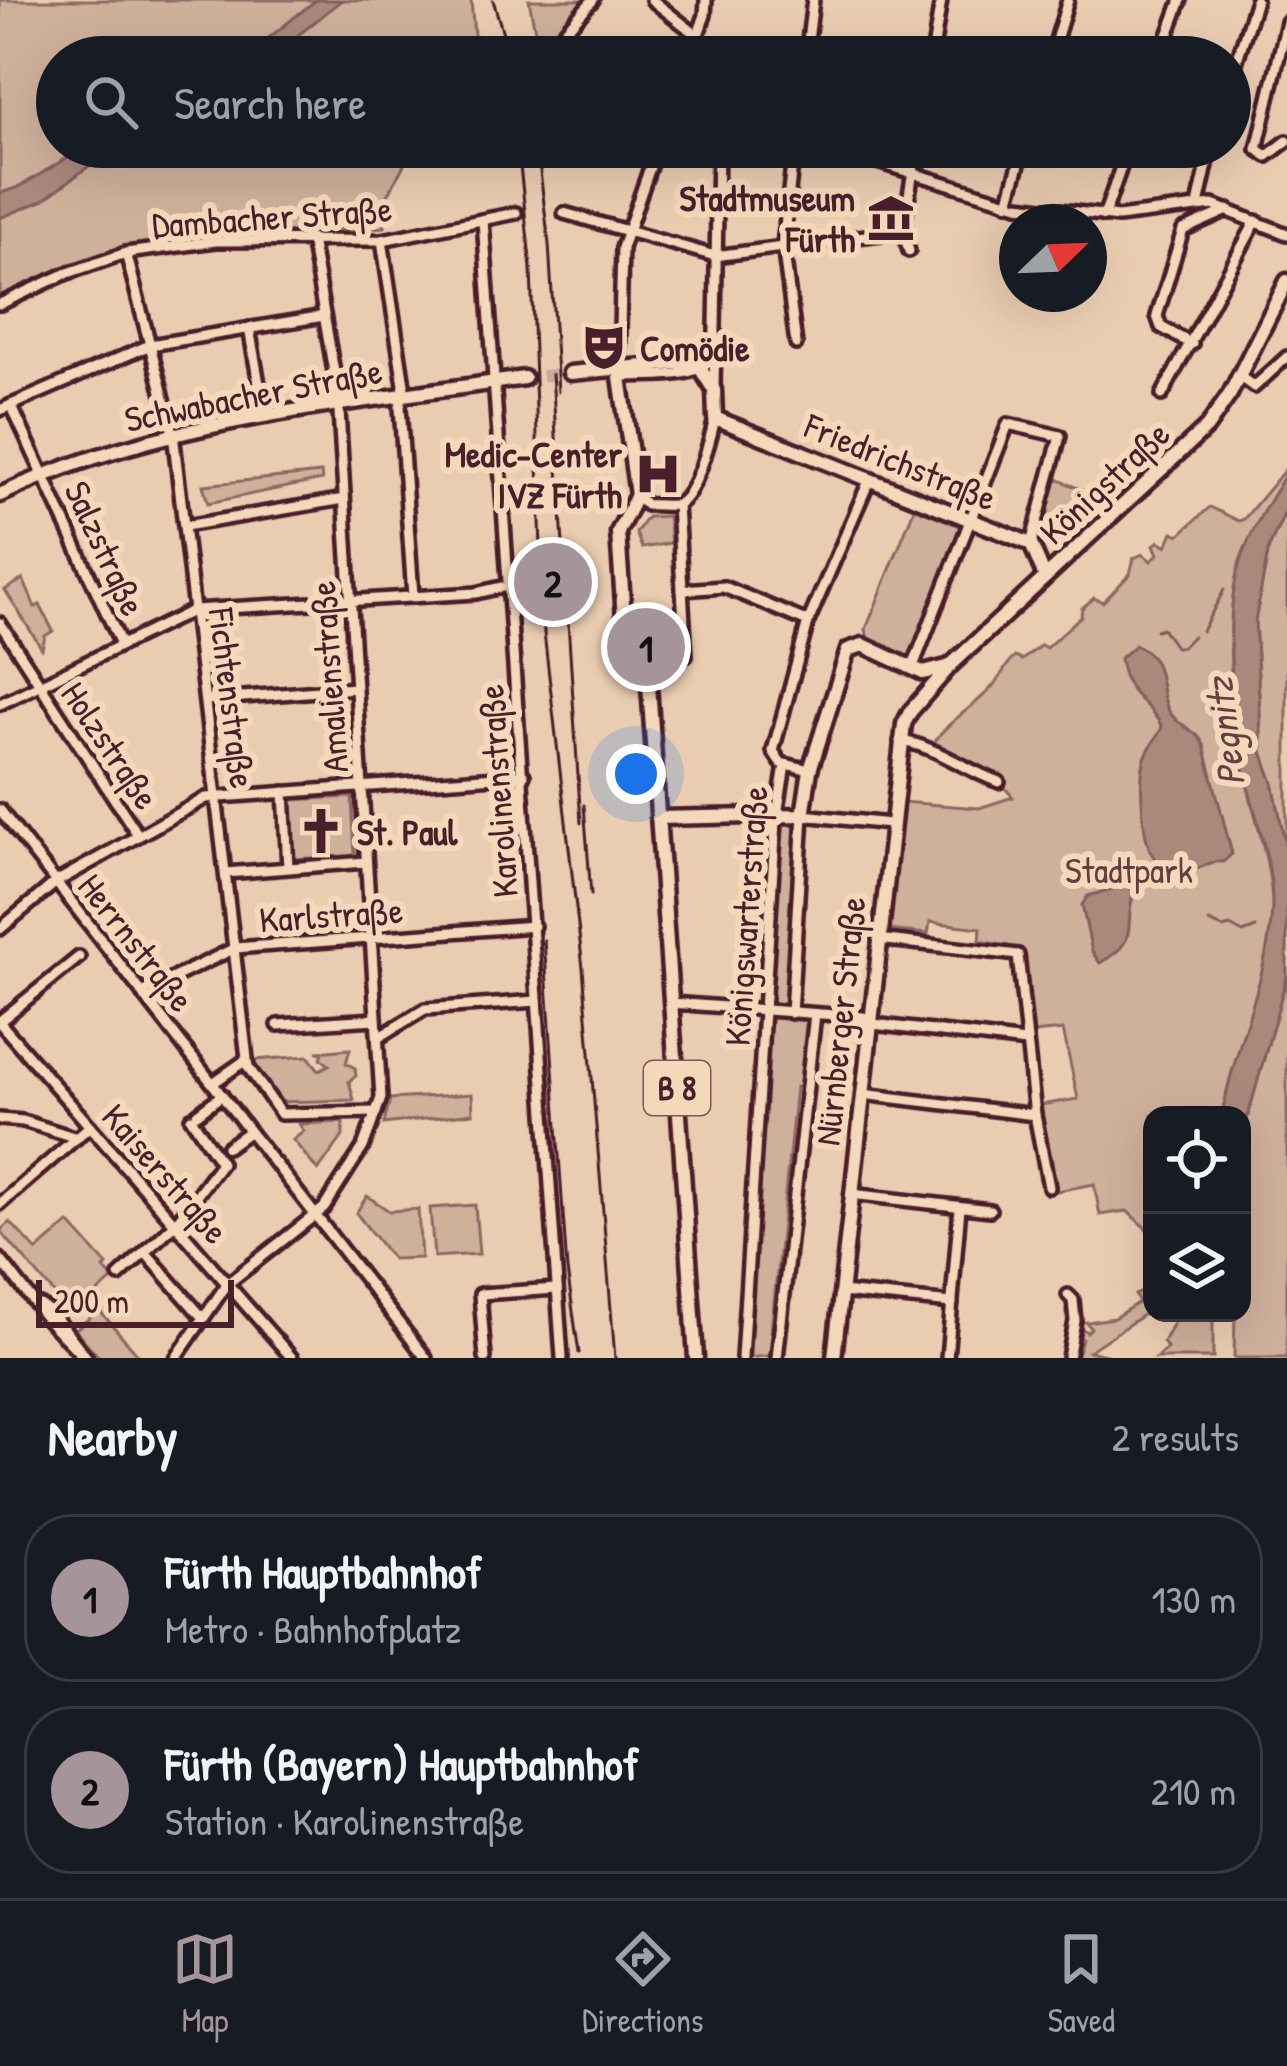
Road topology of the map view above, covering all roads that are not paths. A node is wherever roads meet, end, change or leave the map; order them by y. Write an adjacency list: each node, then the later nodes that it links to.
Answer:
1 (593, 0): 11 (street)
2 (652, 0): 12 (street)
3 (723, 0): 9 (street)
4 (812, 0): 13 (street)
5 (941, 0): 14 (street)
6 (1068, 0): 15 (street)
7 (1181, 0): 16 (street)
8 (1256, 0): 17 (street)
9 (706, 3): 12 (street)
10 (1287, 22): 18 (street)
11 (561, 36)
12 (698, 36)
13 (808, 36)
14 (935, 36)
15 (1058, 36)
16 (1168, 36)
17 (1245, 36)
18 (1287, 141)
19 (649, 168): 38 (street)
20 (717, 168): 46 (street)
21 (792, 168): 43 (street)
22 (891, 168): 27 (street)
23 (913, 168): 27 (street)
24 (1018, 168): 28 (street)
25 (1120, 168): 31 (street)
26 (1206, 168): 30 (street)
27 (912, 175): 28 (street); 39 (street)
28 (1008, 203): 29 (street)
29 (1015, 204)
30 (1198, 205): 32 (street); 35 (street)
31 (1107, 207)
32 (1229, 209): 37 (street); 52 (street)
33 (516, 213): 36 (street, Dambacher Straße)
34 (564, 213): 38 (street)
35 (1107, 216)
36 (483, 220): 42 (street, Dambacher Straße); 62 (street, Karolinenstraße)
37 (1256, 220): 40 (street); 52 (street)
38 (627, 229): 46 (street); 58 (street)
39 (903, 231): 43 (street); 44 (street)
40 (1287, 234)
41 (310, 239): 42 (street, Dambacher Straße); 45 (street, Dambacher Straße); 49 (street, Amalienstraße)
42 (382, 240): 64 (street)
43 (783, 245): 46 (street); 51 (street)
44 (909, 251)
45 (126, 253): 48 (street, Dambacher Straße); 53 (street, Fichtenstraße)
46 (715, 256): 54 (street)
47 (1287, 281): 57 (main road, Königstraße)
48 (0, 304)
49 (324, 316): 50 (street); 66 (street, Amalienstraße)
50 (249, 328): 53 (street); 68 (street)
51 (796, 344)
52 (1192, 344): 65 (street)
53 (150, 345): 67 (street); 70 (street, Fichtenstraße)
54 (712, 357): 56 (street); 63 (street)
55 (1285, 360): 57 (street)
56 (696, 365): 58 (main road); 63 (main road)
57 (1259, 366): 60 (main road, Königstraße); 60 (street)
58 (619, 370): 59 (main road); 75 (main road)
59 (570, 373)
60 (1239, 376): 80 (main road, Königstraße)
61 (524, 378): 62 (main road, Schwabacher Straße)
62 (496, 383): 64 (main road, Schwabacher Straße); 100 (street, Karolinenstraße)
63 (714, 390): 69 (main road)
64 (403, 395): 66 (main road, Schwabacher Straße); 83 (street)
65 (1162, 395)
66 (338, 405): 68 (main road, Schwabacher Straße); 74 (street, Amalienstraße)
67 (5, 407): 71 (street, Salzstraße)
68 (265, 417): 70 (main road, Schwabacher Straße)
69 (715, 418): 72 (main road, Friedrichstraße); 76 (street)
70 (173, 433): 71 (main road, Schwabacher Straße); 78 (street, Fichtenstraße)
71 (42, 475): 73 (main road, Schwabacher Straße); 88 (street, Salzstraße)
72 (868, 481): 77 (main road, Friedrichstraße); 86 (street)
73 (0, 495)
74 (344, 499): 78 (street); 84 (street, Amalienstraße)
75 (642, 500): 76 (street); 89 (main road)
76 (680, 503): 82 (street)
77 (970, 522): 79 (main road, Friedrichstraße); 79 (street); 91 (street)
78 (185, 526): 85 (street, Fichtenstraße)
79 (1031, 544): 80 (main road, Friedrichstraße)
80 (1045, 577): 90 (main road, Königstraße)
81 (502, 586): 83 (street)
82 (682, 590): 86 (street); 89 (street)
83 (413, 596): 84 (street)
84 (350, 600): 85 (street); 93 (street, Amalienstraße)
85 (194, 610): 88 (street); 95 (street, Fichtenstraße)
86 (808, 622): 98 (street, Königswarterstraße)
87 (0, 623): 92 (street, Holzstraße)
88 (121, 644): 92 (street)
89 (644, 660): 108 (main road)
90 (951, 665): 91 (main road); 94 (main road, Königstraße)
91 (915, 670): 94 (main road); 99 (main road)
92 (39, 685): 96 (street); 110 (street, Holzstraße)
93 (356, 688): 95 (street); 102 (street, Amalienstraße)
94 (922, 698): 97 (main road, Nürnberger Straße)
95 (206, 700): 104 (street, Fichtenstraße)
96 (0, 704)
97 (900, 741): 101 (street); 109 (main road, Nürnberger Straße)
98 (785, 765): 99 (street, Königswarterstraße); 106 (street, Königswarterstraße)
99 (810, 770): 107 (main road)
100 (524, 775): 102 (street); 115 (street, Karolinenstraße)
101 (999, 782)
102 (362, 787): 103 (street); 111 (street, Amalienstraße)
103 (284, 793): 104 (street); 112 (street)
104 (218, 796): 110 (street); 113 (street, Fichtenstraße)
105 (0, 811): 114 (street, Herrnstraße)
106 (777, 814): 107 (main road); 108 (main road); 124 (street, Königswarterstraße)
107 (803, 815): 109 (street); 125 (street)
108 (658, 818): 123 (main road, B 8)
109 (890, 824): 118 (main road, Nürnberger Straße)
110 (138, 835): 114 (street)
111 (366, 862): 112 (street); 117 (street, Amalienstraße)
112 (288, 868): 113 (street)
113 (226, 873): 119 (street, Fichtenstraße)
114 (56, 882): 116 (street); 121 (street, Herrnstraße)
115 (534, 926): 117 (street, Karlstraße); 122 (street, Karolinenstraße)
116 (0, 929)
117 (371, 939): 119 (street, Karlstraße); 127 (street, Amalienstraße)
118 (878, 939): 128 (main road, Nürnberger Straße); 132 (street)
119 (236, 948): 121 (street, Karlstraße); 133 (street, Fichtenstraße)
120 (79, 957): 129 (street, Kaiserstraße)
121 (142, 992): 134 (street, Herrnstraße)
122 (537, 1001): 131 (street); 157 (street, Karolinenstraße)
123 (671, 1003): 124 (street); 168 (main road, B 8)
124 (765, 1009): 125 (street); 169 (street, Königswarterstraße)
125 (790, 1013): 126 (street)
126 (815, 1014): 128 (street); 170 (street)
127 (376, 1018): 130 (street); 131 (street, Amalienstraße)
128 (869, 1020): 132 (street); 135 (main road, Nürnberger Straße)
129 (0, 1022): 141 (street, Kaiserstraße)
130 (278, 1025)
131 (378, 1038): 138 (street, Amalienstraße)
132 (1026, 1042): 139 (street)
133 (246, 1060): 134 (street); 138 (street)
134 (213, 1083): 136 (street, Herrnstraße)
135 (862, 1094): 139 (street); 147 (main road, Nürnberger Straße)
136 (222, 1095): 137 (street, Herrnstraße); 152 (street)
137 (231, 1106): 142 (street, Herrnstraße); 145 (street, Herrnstraße)
138 (376, 1112): 151 (street)
139 (1035, 1115): 146 (street)
140 (0, 1118): 143 (street)
141 (90, 1126): 143 (street); 152 (street, Kaiserstraße)
142 (248, 1133): 144 (street); 145 (street, Herrnstraße)
143 (76, 1138): 148 (street)
144 (226, 1148)
145 (275, 1164): 151 (street, Herrnstraße)
146 (1048, 1186)
147 (851, 1194): 149 (street); 158 (main road, Nürnberger Straße)
148 (0, 1204)
149 (960, 1207): 150 (street); 160 (street)
150 (990, 1210)
151 (314, 1215): 156 (street); 165 (street, Herrnstraße)
152 (175, 1224): 153 (street); 156 (street, Kaiserstraße)
153 (145, 1252): 155 (street); 161 (street)
154 (0, 1259): 162 (street)
155 (119, 1276)
156 (227, 1284): 161 (street); 164 (street, Kaiserstraße)
157 (556, 1288): 166 (street); 167 (street, Karolinenstraße)
158 (841, 1292): 160 (street); 171 (main road, Nürnberger Straße)
159 (1068, 1295): 173 (street)
160 (952, 1303): 172 (street)
161 (203, 1318): 163 (street)
162 (86, 1358)
163 (176, 1358)
164 (292, 1358)
165 (426, 1358)
166 (485, 1358)
167 (562, 1358)
168 (696, 1358)
169 (742, 1358)
170 (777, 1358)
171 (834, 1358)
172 (946, 1358)
173 (1068, 1358)

